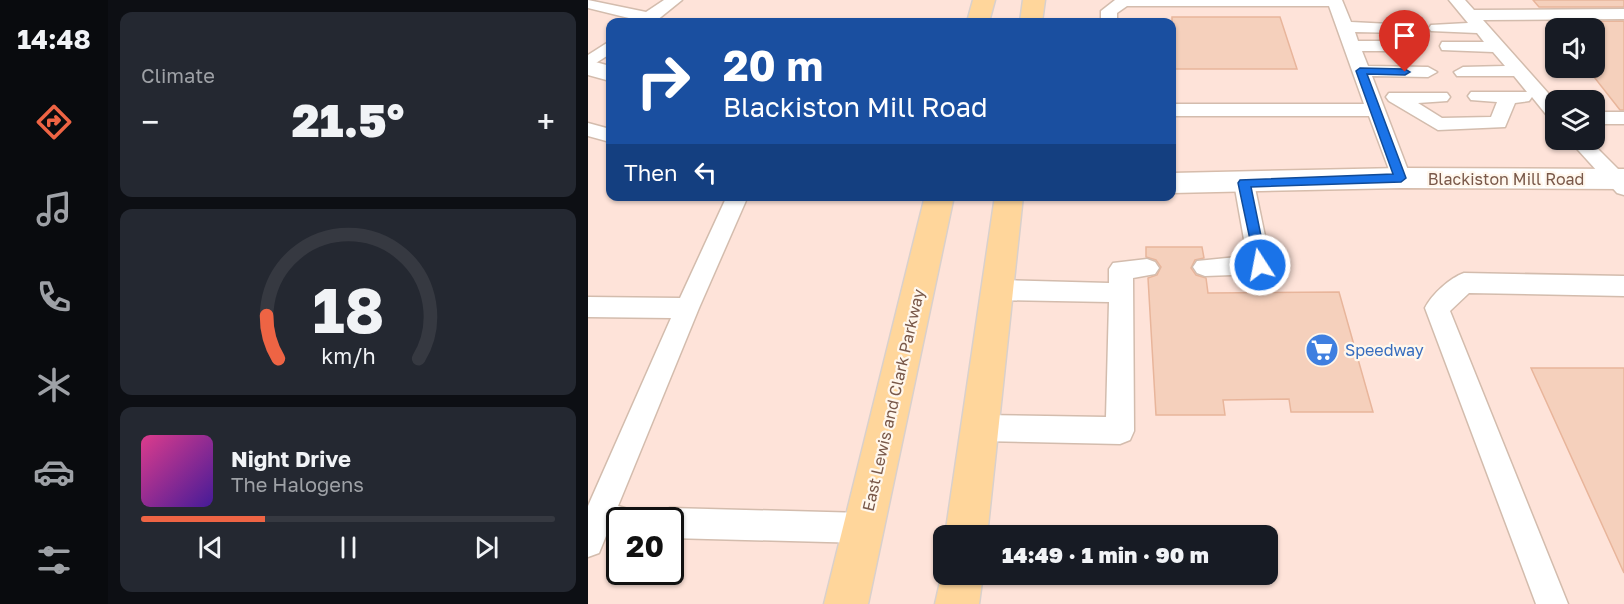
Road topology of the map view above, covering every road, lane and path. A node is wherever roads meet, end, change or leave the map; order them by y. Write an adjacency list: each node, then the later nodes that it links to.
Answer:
1 (674, 0): 10 (lane)
2 (984, 0): 11 (main road)
3 (1034, 0): 12 (main road)
4 (1457, 0): 14 (lane)
5 (1124, 1): 6 (lane); 13 (lane)
6 (1335, 1): 15 (lane)
7 (588, 3): 9 (lane)
8 (1624, 14): 14 (lane)
9 (640, 18)
10 (650, 18)
11 (979, 18)
12 (1032, 18)
13 (1109, 18)
14 (1477, 22): 17 (lane); 21 (lane)
15 (1344, 27): 16 (lane); 18 (lane)
16 (1404, 28)
17 (1437, 28)
18 (1352, 46): 19 (lane); 24 (lane)
19 (1414, 46)
20 (1448, 46): 21 (lane)
21 (1499, 47): 25 (lane)
22 (606, 49): 23 (lane)
23 (588, 65): 26 (main road)
24 (1360, 71): 27 (lane); 35 (lane)
25 (1519, 71): 28 (lane); 33 (lane)
26 (606, 72)
27 (1428, 72)
28 (1463, 72)
29 (1477, 96): 32 (lane)
30 (1397, 97): 31 (lane); 32 (lane); 35 (lane)
31 (1441, 97)
32 (1508, 97): 33 (lane)
33 (1540, 97): 34 (lane)
34 (1545, 102)
35 (1373, 104): 36 (lane); 42 (lane)
36 (1176, 110)
37 (1605, 118): 38 (lane)
38 (1624, 118)
39 (588, 129): 40 (lane)
40 (606, 135)
41 (1588, 150): 43 (lane)
42 (1401, 178): 43 (main road, Blackiston Mill Road); 45 (main road, Blackiston Mill Road)
43 (1621, 182)
44 (1176, 183): 45 (main road, Blackiston Mill Road)
45 (1244, 183): 49 (lane)
46 (736, 201): 55 (lane)
47 (939, 201): 60 (main road, East Lewis and Clark Parkway)
48 (1008, 201): 52 (main road)
49 (1205, 267)
50 (1147, 268): 53 (lane)
51 (1624, 286): 64 (lane)
52 (998, 290): 53 (lane); 56 (main road)
53 (1122, 293): 56 (lane)
54 (588, 307): 55 (lane)
55 (687, 308): 59 (lane)
56 (980, 428): 58 (main road)
57 (684, 523): 60 (lane)
58 (967, 525)
59 (602, 528)
60 (864, 528): 62 (main road, East Lewis and Clark Parkway)
61 (960, 585): 63 (main road)
62 (846, 604)
63 (957, 604)
64 (1552, 604)

